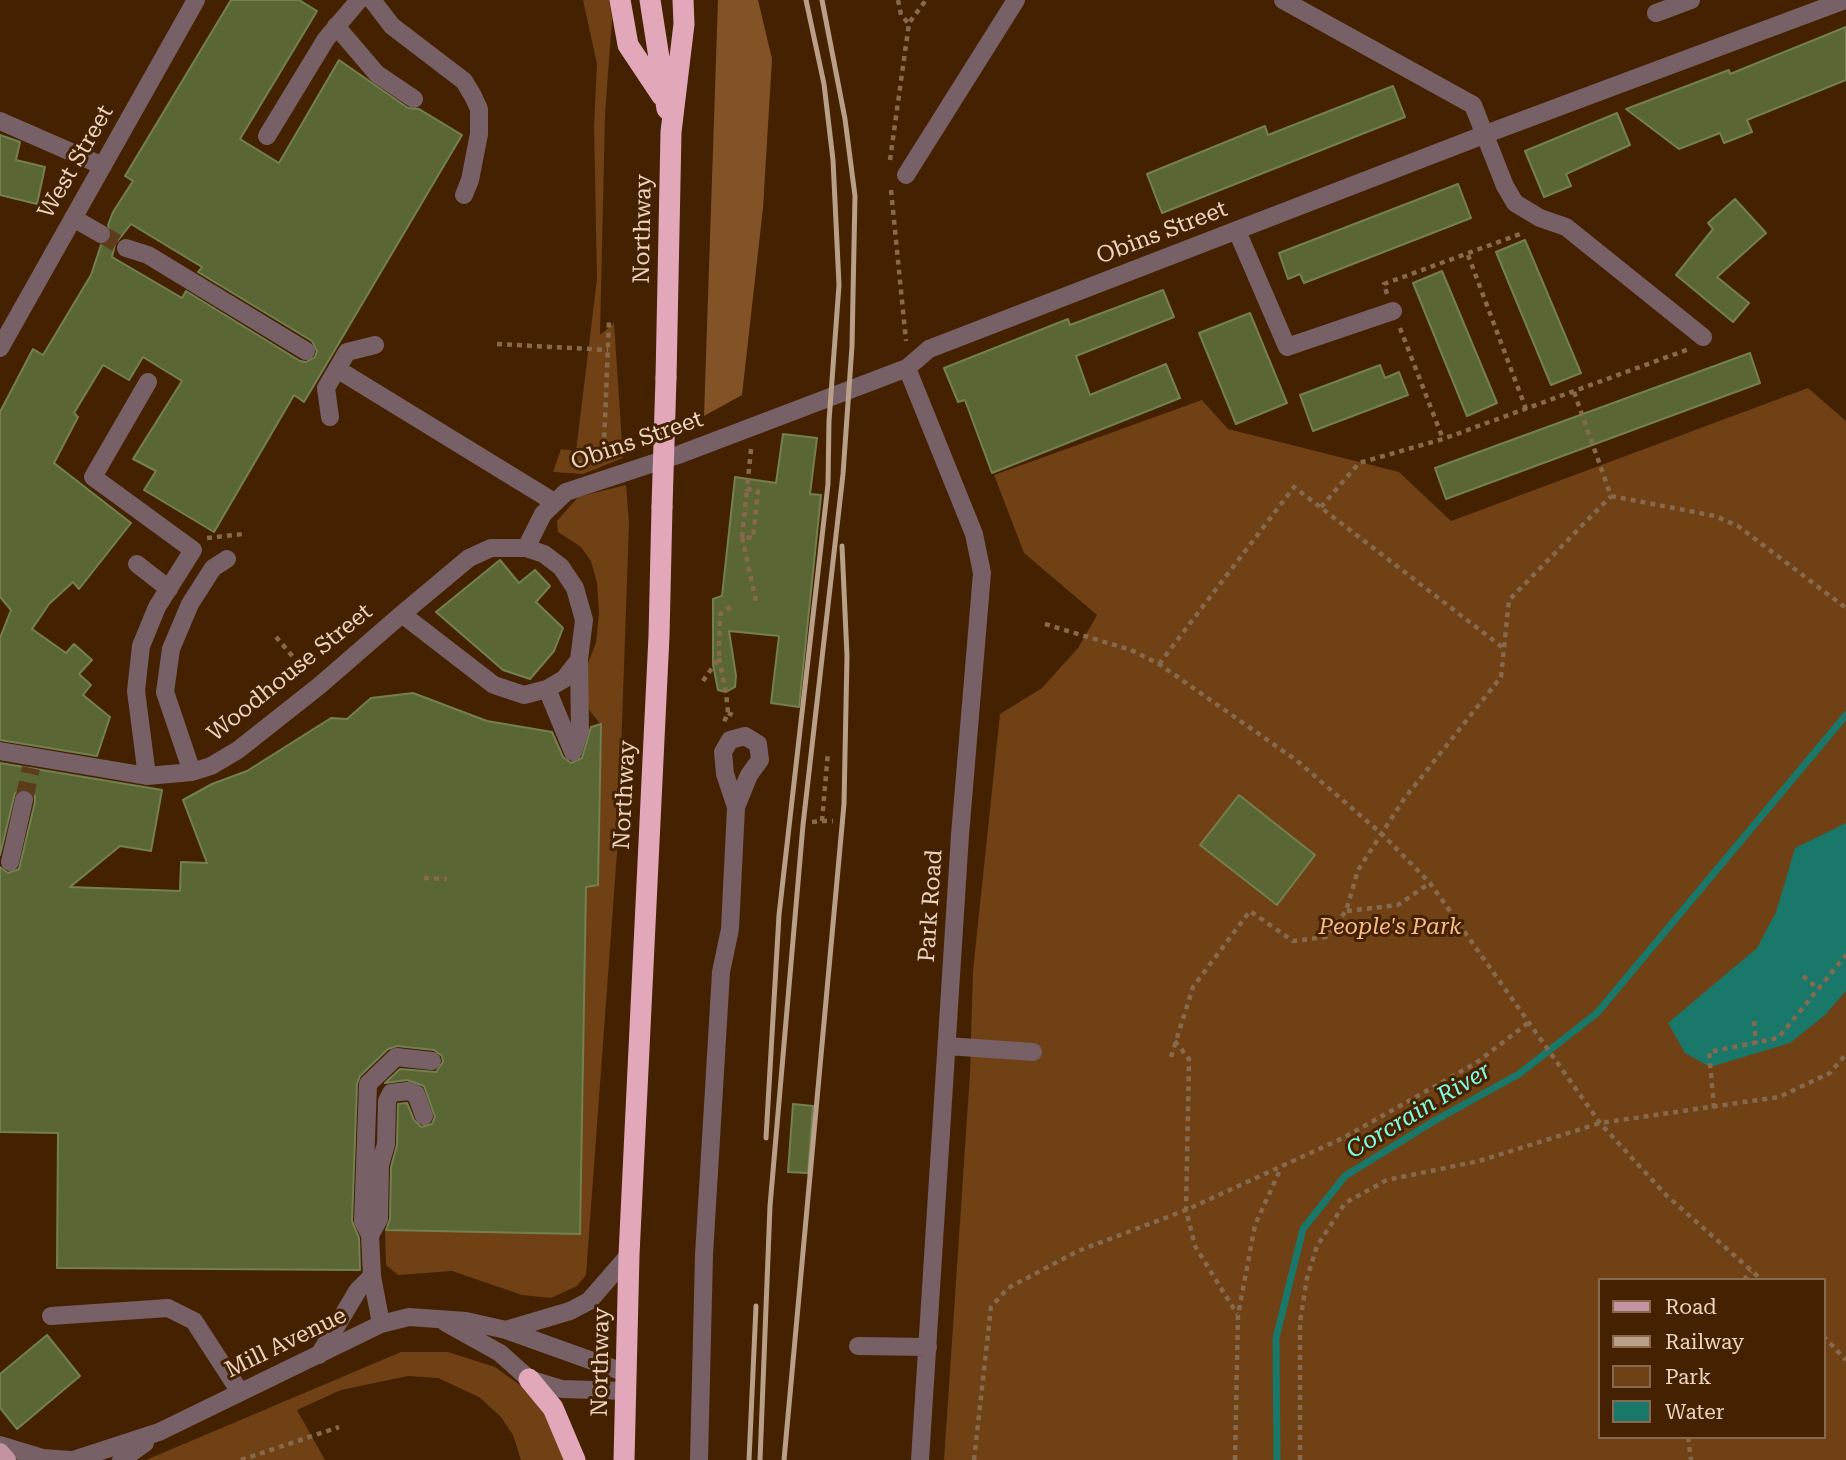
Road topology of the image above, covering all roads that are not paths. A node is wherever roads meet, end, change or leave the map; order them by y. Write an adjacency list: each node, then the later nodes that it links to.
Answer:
1 (196, 0): 19 (street, West Street)
2 (359, 0): 12 (street)
3 (372, 0): 21 (street)
4 (620, 0): 14 (highway)
5 (650, 0): 14 (highway, Northway)
6 (683, 0): 16 (highway, Northway)
7 (1016, 0): 20 (street)
8 (1283, 0): 17 (street)
9 (1691, 0): 11 (street)
10 (1845, 0): 17 (street, Obins Street)
11 (1656, 13)
12 (337, 26): 13 (street); 18 (street)
13 (414, 99)
14 (666, 101): 16 (highway, Northway)
15 (0, 121): 19 (street)
16 (671, 132): 54 (highway, Northway, bridge)
17 (1486, 134): 23 (street, Obins Street); 27 (street)
18 (267, 136)
19 (103, 166): 22 (street, West Street)
20 (898, 173)
21 (464, 195)
22 (73, 218): 24 (street); 29 (street, West Street)
23 (1237, 231): 26 (street); 31 (street, Obins Street)
24 (101, 234)
25 (127, 248): 30 (street)
26 (1393, 311)
27 (1703, 337)
28 (375, 345): 32 (street)
29 (0, 348)
30 (306, 351)
31 (907, 368): 35 (street, Obins Street); 49 (street, Park Road)
32 (337, 369): 34 (street); 35 (street)
33 (148, 382): 39 (street)
34 (330, 417)
35 (554, 502): 36 (street, Obins Street)
36 (526, 548): 40 (street, Woodhouse Street); 41 (street, Woodhouse Street)
37 (227, 559): 44 (street)
38 (137, 564): 39 (street)
39 (169, 589): 45 (street)
40 (402, 614): 42 (street, Woodhouse Street); 44 (street, Woodhouse Street)
41 (579, 660): 42 (street); 42 (street, Woodhouse Street)
42 (547, 689)
43 (0, 751): 45 (street, Woodhouse Street)
44 (192, 772): 45 (street, Woodhouse Street)
45 (147, 776)
46 (24, 800): 48 (street)
47 (736, 807): 74 (street)
48 (10, 862)
49 (947, 1046): 50 (street); 61 (street, Park Road)
50 (1033, 1052)
51 (432, 1061): 53 (street)
52 (424, 1116): 53 (street)
53 (370, 1235): 55 (street)
54 (629, 1255): 59 (street); 64 (highway, Northway)
55 (372, 1276): 58 (street); 62 (street)
56 (51, 1316): 65 (street)
57 (440, 1320): 58 (street, Mill Avenue); 59 (street, Mill Avenue); 63 (street, Mill Avenue)
58 (381, 1324): 62 (street, Mill Avenue)
59 (506, 1330): 64 (street, Mill Avenue)
60 (858, 1346): 61 (street)
61 (928, 1347): 75 (street, Park Road)
62 (319, 1355): 65 (street, Mill Avenue)
63 (529, 1379): 64 (street, Mill Avenue); 72 (highway)
64 (626, 1382): 73 (highway, Northway)
65 (240, 1392): 66 (street, Mill Avenue)
66 (159, 1432): 70 (street, Mill Avenue); 71 (street, Mill Avenue)
67 (0, 1446): 70 (street, Mill Avenue)
68 (0, 1452): 69 (main road)
69 (7, 1460)
70 (71, 1460)
71 (121, 1460)
72 (575, 1460)
73 (624, 1460)
74 (699, 1460)
75 (920, 1460)

